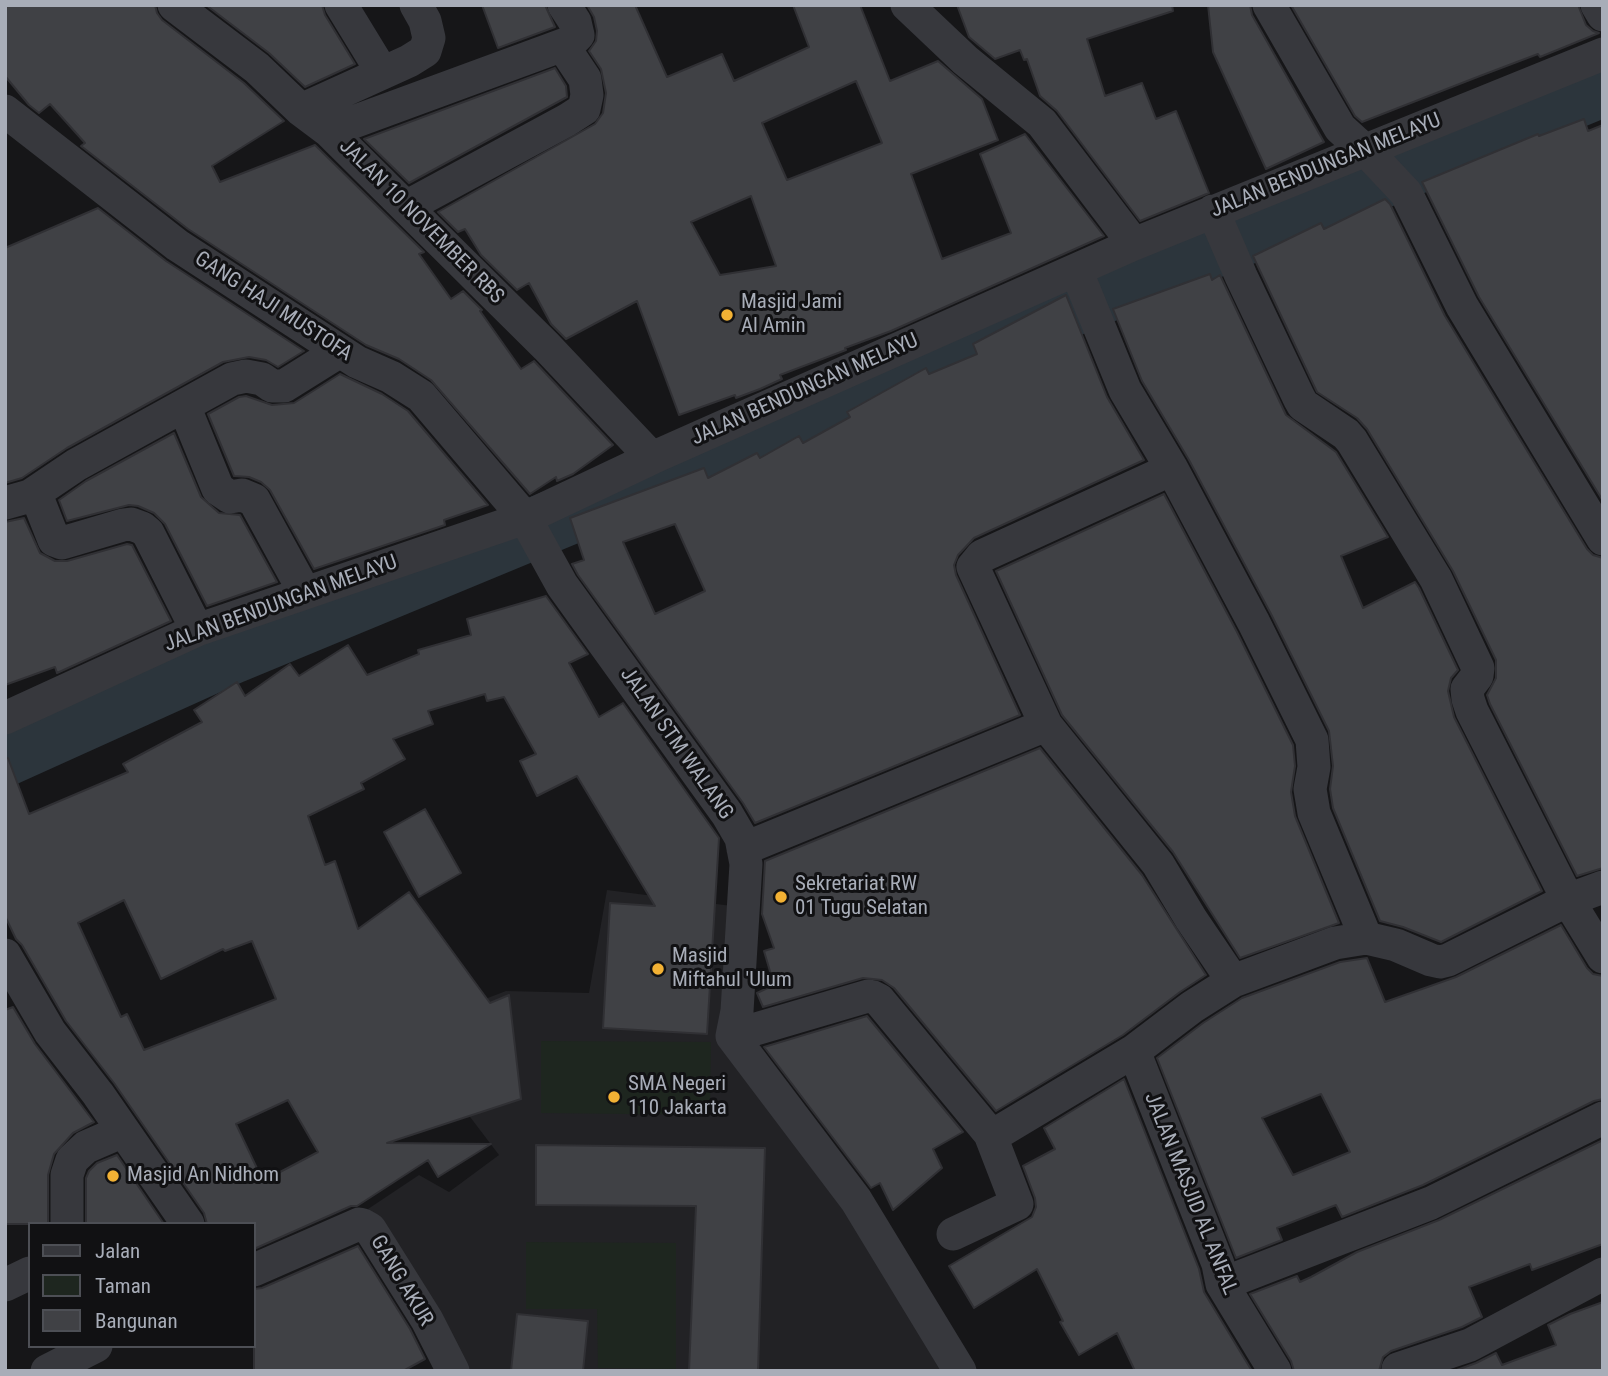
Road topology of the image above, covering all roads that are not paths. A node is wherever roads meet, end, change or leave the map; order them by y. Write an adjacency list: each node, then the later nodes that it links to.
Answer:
1 (174, 5): 12 (street, JALAN 10 NOVEMBER RBS)
2 (341, 5): 11 (street)
3 (416, 5): 11 (street)
4 (564, 5): 9 (street)
5 (907, 5): 18 (street)
6 (1269, 5): 15 (street)
7 (1597, 5): 8 (street)
8 (1603, 15)
9 (563, 46): 14 (street); 16 (street)
10 (1603, 54): 15 (street, JALAN BENDUNGAN MELAYU)
11 (382, 72): 12 (street)
12 (301, 110): 14 (street, JALAN 10 NOVEMBER RBS)
13 (5, 111): 20 (street, GANG HAJI MUSTOFA)
14 (329, 131): 16 (street, JALAN 10 NOVEMBER RBS)
15 (1368, 154): 17 (street, JALAN BENDUNGAN MELAYU); 26 (street)
16 (406, 207): 22 (street, JALAN 10 NOVEMBER RBS)
17 (1216, 217): 18 (street, JALAN BENDUNGAN MELAYU); 33 (street)
18 (1134, 244): 19 (street, JALAN BENDUNGAN MELAYU)
19 (1076, 272): 22 (street, JALAN BENDUNGAN MELAYU); 23 (street)
20 (340, 351): 21 (street); 25 (street, GANG HAJI MUSTOFA)
21 (184, 406): 24 (street); 27 (street)
22 (652, 458): 25 (street, JALAN BENDUNGAN MELAYU)
23 (1172, 469): 30 (street); 34 (street)
24 (18, 500): 28 (street)
25 (528, 523): 27 (street, JALAN BENDUNGAN MELAYU); 31 (street, JALAN STM WALANG)
26 (1603, 539)
27 (305, 593): 28 (street, JALAN BENDUNGAN MELAYU)
28 (197, 630): 29 (street, JALAN BENDUNGAN MELAYU)
29 (5, 718)
30 (1046, 725): 31 (street); 37 (street)
31 (743, 849): 38 (street, JALAN STM WALANG)
32 (1603, 887): 33 (street)
33 (1568, 900): 34 (street); 36 (street)
34 (1366, 938): 37 (street)
35 (5, 955): 41 (street)
36 (1603, 957)
37 (1233, 981): 39 (street)
38 (736, 1042): 42 (street); 55 (street)
39 (1134, 1051): 42 (street); 49 (street, JALAN MASJID AL ANFAL)
40 (1603, 1118): 49 (street)
41 (123, 1130): 43 (street); 44 (street)
42 (990, 1134): 45 (street)
43 (67, 1222)
44 (187, 1222)
45 (953, 1234)
46 (256, 1269): 54 (street, GANG AKUR)
47 (28, 1274): 50 (street)
48 (1603, 1274): 52 (street)
49 (1222, 1284): 56 (street, JALAN MASJID AL ANFAL)
50 (5, 1285)
51 (92, 1348): 53 (street)
52 (1398, 1369)
53 (47, 1371)
54 (453, 1371)
55 (960, 1371)
56 (1275, 1371)

